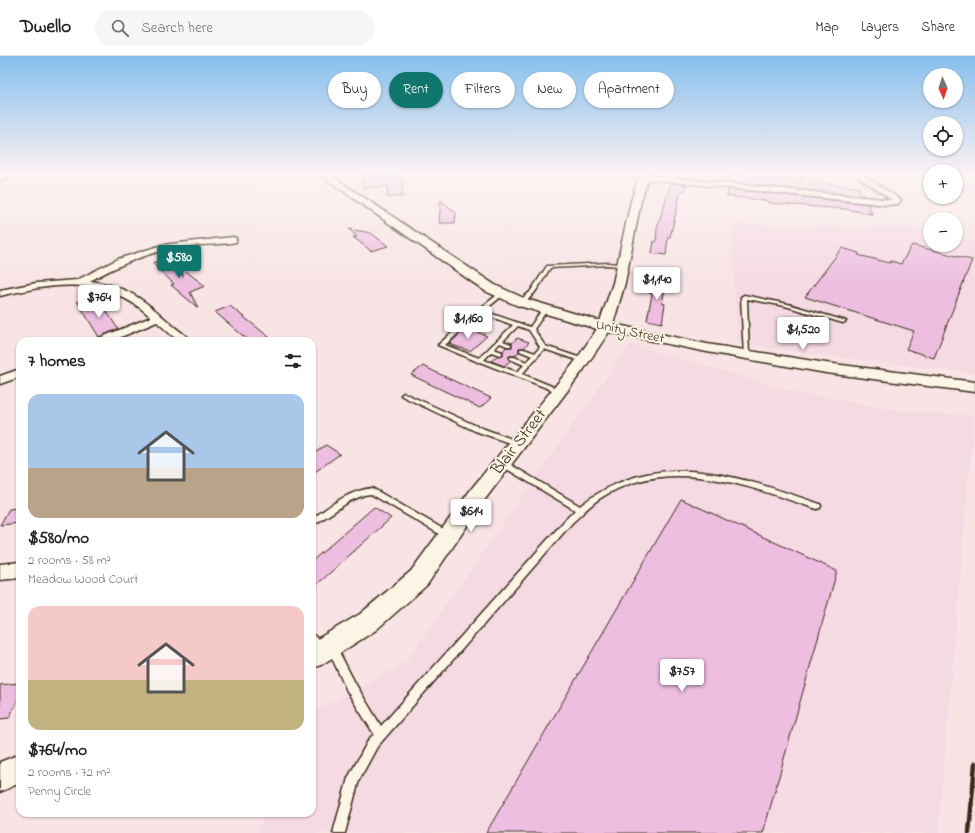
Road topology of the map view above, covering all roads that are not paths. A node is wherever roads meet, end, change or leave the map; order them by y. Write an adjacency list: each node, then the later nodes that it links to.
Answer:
1 (375, 210): 7 (street, Unity Street)
2 (634, 210): 4 (street, Blair Street)
3 (233, 240): 5 (street)
4 (623, 266): 8 (lane); 14 (street, Blair Street)
5 (80, 282): 6 (street); 11 (street)
6 (0, 293)
7 (502, 294): 8 (street, Unity Street); 10 (lane)
8 (521, 302): 9 (street, Unity Street)
9 (545, 310): 14 (street, Unity Street); 15 (lane)
10 (480, 311): 13 (lane); 28 (lane)
11 (158, 318): 16 (street); 17 (street)
12 (842, 321): 25 (lane)
13 (517, 324): 15 (lane); 18 (lane)
14 (605, 327): 25 (street, Unity Street); 27 (street, Blair Street)
15 (531, 329): 20 (lane)
16 (111, 337)
17 (180, 337)
18 (499, 341): 19 (lane); 21 (lane)
19 (509, 345)
20 (543, 348): 24 (lane); 27 (lane)
21 (490, 350): 23 (lane); 28 (lane)
22 (522, 350): 24 (lane)
23 (500, 353)
24 (536, 354): 29 (lane)
25 (746, 355): 33 (street, Unity Street)
26 (512, 358): 29 (lane)
27 (582, 360): 34 (street, Blair Street)
28 (479, 361): 31 (lane)
29 (528, 364): 31 (lane)
30 (16, 374): 32 (street)
31 (518, 375): 34 (lane)
32 (0, 380)
33 (975, 387)
34 (559, 391): 36 (street, Blair Street)
35 (404, 395): 36 (lane)
36 (518, 444): 37 (street, Blair Street)
37 (503, 463): 39 (lane); 41 (street, Blair Street)
38 (817, 506): 39 (lane)
39 (581, 510): 45 (lane)
40 (316, 520): 41 (lane)
41 (449, 536): 44 (street, Blair Street)
42 (16, 570): 43 (street)
43 (0, 572)
44 (319, 648): 45 (lane)
45 (380, 734): 48 (lane)
46 (16, 770): 47 (street)
47 (0, 777)
48 (339, 833)

